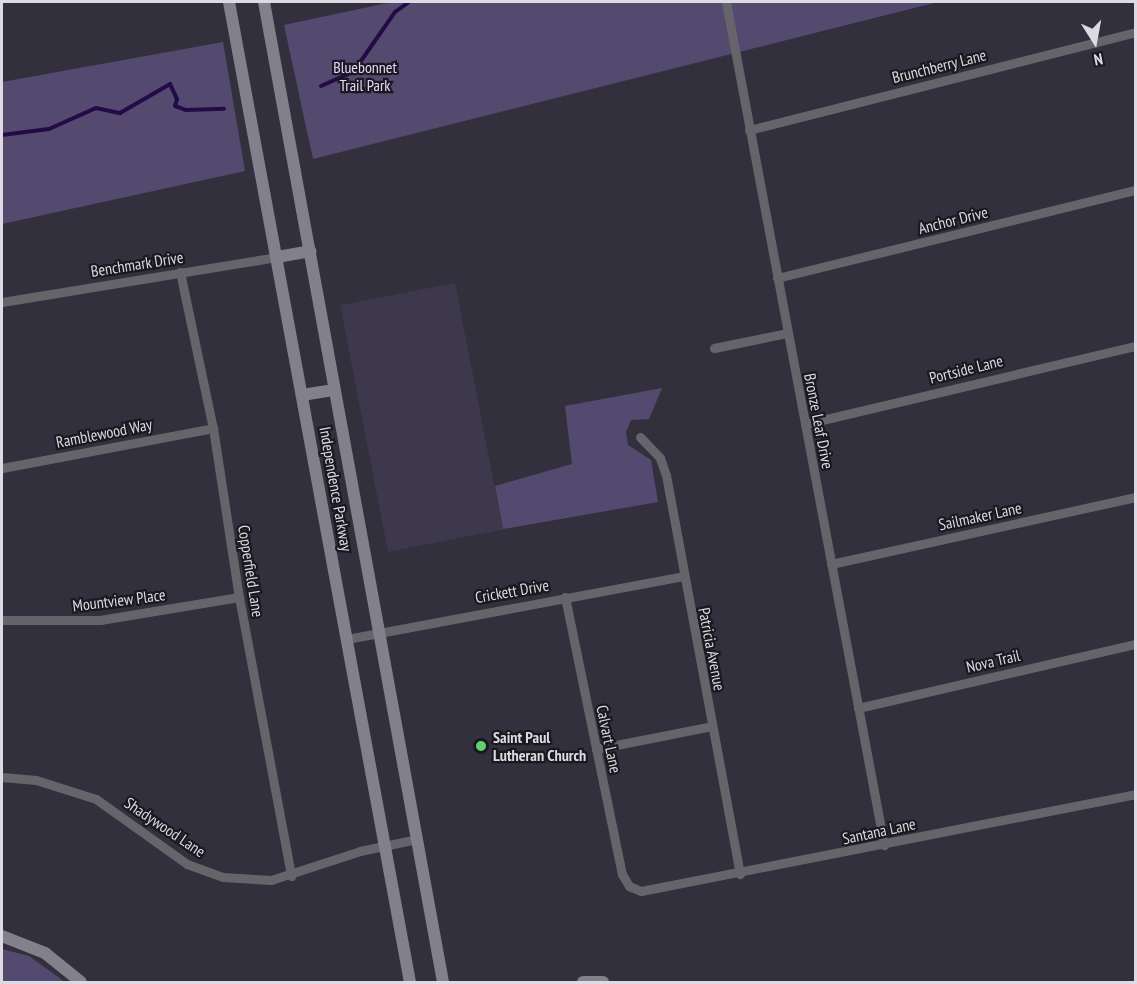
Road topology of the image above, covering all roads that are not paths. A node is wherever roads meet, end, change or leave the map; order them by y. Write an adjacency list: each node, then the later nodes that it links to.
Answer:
1 (230, 2): 8 (main road, Independence Parkway)
2 (264, 2): 7 (main road, Independence Parkway)
3 (726, 2): 5 (street, Bronze Leaf Drive)
4 (1136, 32): 5 (street, Brunchberry Lane)
5 (749, 129): 10 (street, Bronze Leaf Drive)
6 (1136, 190): 10 (street, Anchor Drive)
7 (310, 251): 8 (main road); 15 (main road, Independence Parkway)
8 (277, 257): 9 (street, Benchmark Drive); 16 (main road, Independence Parkway)
9 (180, 272): 11 (street, Benchmark Drive); 18 (street, Copperfield Lane)
10 (777, 278): 12 (street, Bronze Leaf Drive)
11 (2, 302)
12 (787, 333): 14 (street); 17 (street, Bronze Leaf Drive)
13 (1136, 346): 17 (street, Portside Lane)
14 (714, 348)
15 (335, 390): 16 (main road); 27 (main road, Independence Parkway)
16 (302, 395): 28 (main road, Independence Parkway)
17 (805, 424): 22 (street, Bronze Leaf Drive)
18 (213, 428): 20 (street, Ramblewood Way); 24 (street, Copperfield Lane)
19 (640, 437): 23 (street, Patricia Avenue)
20 (2, 468)
21 (1136, 497): 22 (street, Sailmaker Lane)
22 (831, 564): 30 (street, Bronze Leaf Drive)
23 (683, 576): 25 (street, Crickett Drive); 31 (street, Patricia Avenue)
24 (239, 597): 26 (street, Mountview Place); 39 (street, Copperfield Lane)
25 (565, 597): 27 (street, Crickett Drive); 32 (street, Calvart Lane)
26 (2, 620)
27 (379, 631): 28 (street, Crickett Drive); 35 (main road, Independence Parkway)
28 (347, 639): 37 (main road, Independence Parkway)
29 (1136, 644): 30 (street, Nova Trail)
30 (858, 708): 36 (street, Bronze Leaf Drive)
31 (712, 726): 32 (street); 38 (street, Patricia Avenue)
32 (596, 749): 40 (street, Calvart Lane)
33 (2, 777): 39 (street, Shadywood Lane)
34 (1136, 794): 36 (street, Santana Lane)
35 (417, 839): 37 (street, Shadywood Lane); 44 (main road, Independence Parkway)
36 (884, 845): 38 (street, Santana Lane)
37 (385, 846): 39 (street, Shadywood Lane); 43 (main road, Independence Parkway)
38 (740, 874): 40 (street, Santana Lane)
39 (291, 876)
40 (629, 886)
41 (2, 936): 42 (main road)
42 (81, 982)
43 (410, 982)
44 (443, 982)
45 (583, 982): 46 (main road)
46 (603, 982)

